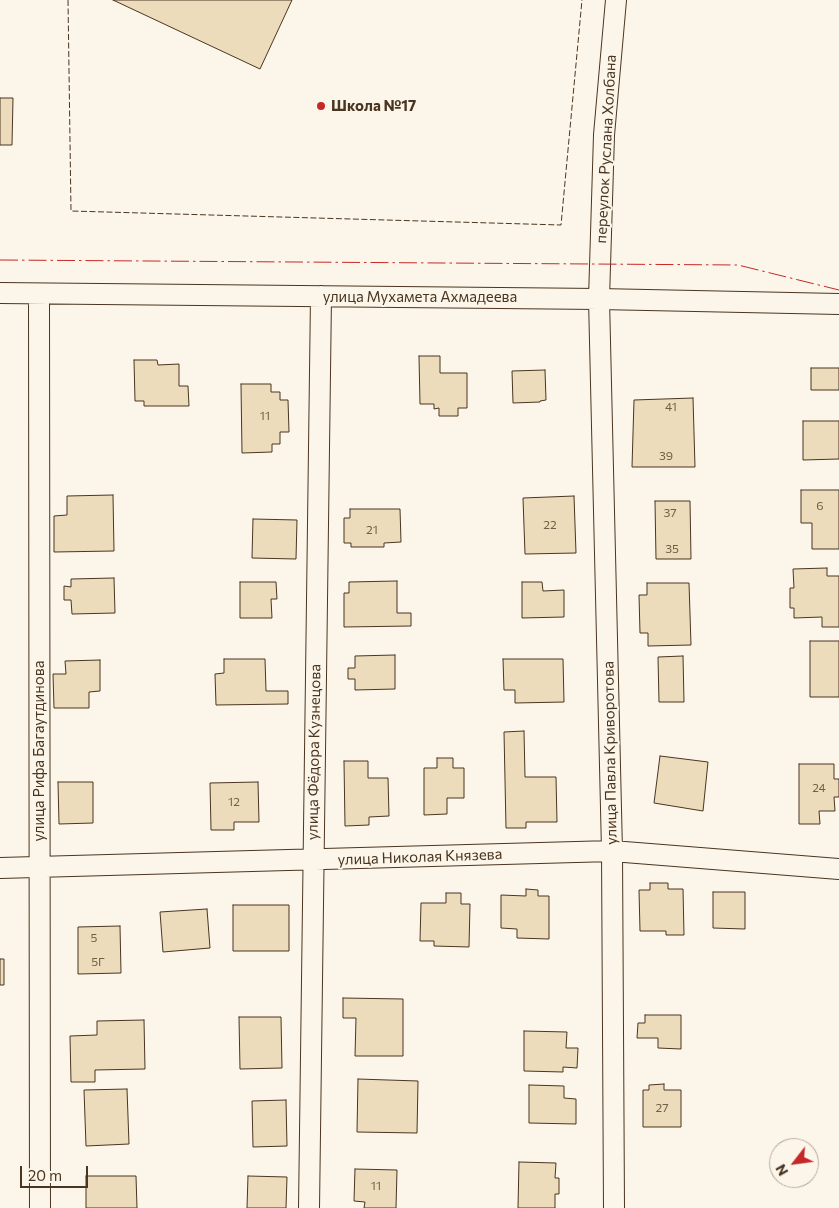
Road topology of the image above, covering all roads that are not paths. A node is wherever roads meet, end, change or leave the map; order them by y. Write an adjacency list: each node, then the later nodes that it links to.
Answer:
1 (616, 0): 5 (street, переулок Руслана Холбана)
2 (0, 293): 3 (street, улица Мухамета Ахмадеева)
3 (39, 294): 4 (street, улица Мухамета Ахмадеева); 9 (street, улица Рифа Багаутдинова)
4 (321, 296): 5 (street, улица Мухамета Ахмадеева); 8 (street, улица Фёдора Кузнецова)
5 (599, 298): 6 (street, улица Мухамета Ахмадеева); 7 (street, улица Павла Криворотова)
6 (839, 304)
7 (612, 851): 8 (street, улица Николая Князева); 11 (street, улица Николая Князева); 14 (street, улица Павла Криворотова)
8 (312, 860): 9 (street, улица Николая Князева); 13 (street, улица Фёдора Кузнецова)
9 (40, 867): 10 (street, улица Николая Князева); 12 (street, улица Рифа Багаутдинова)
10 (0, 868)
11 (839, 869)
12 (40, 1208)
13 (309, 1208)
14 (614, 1208)

